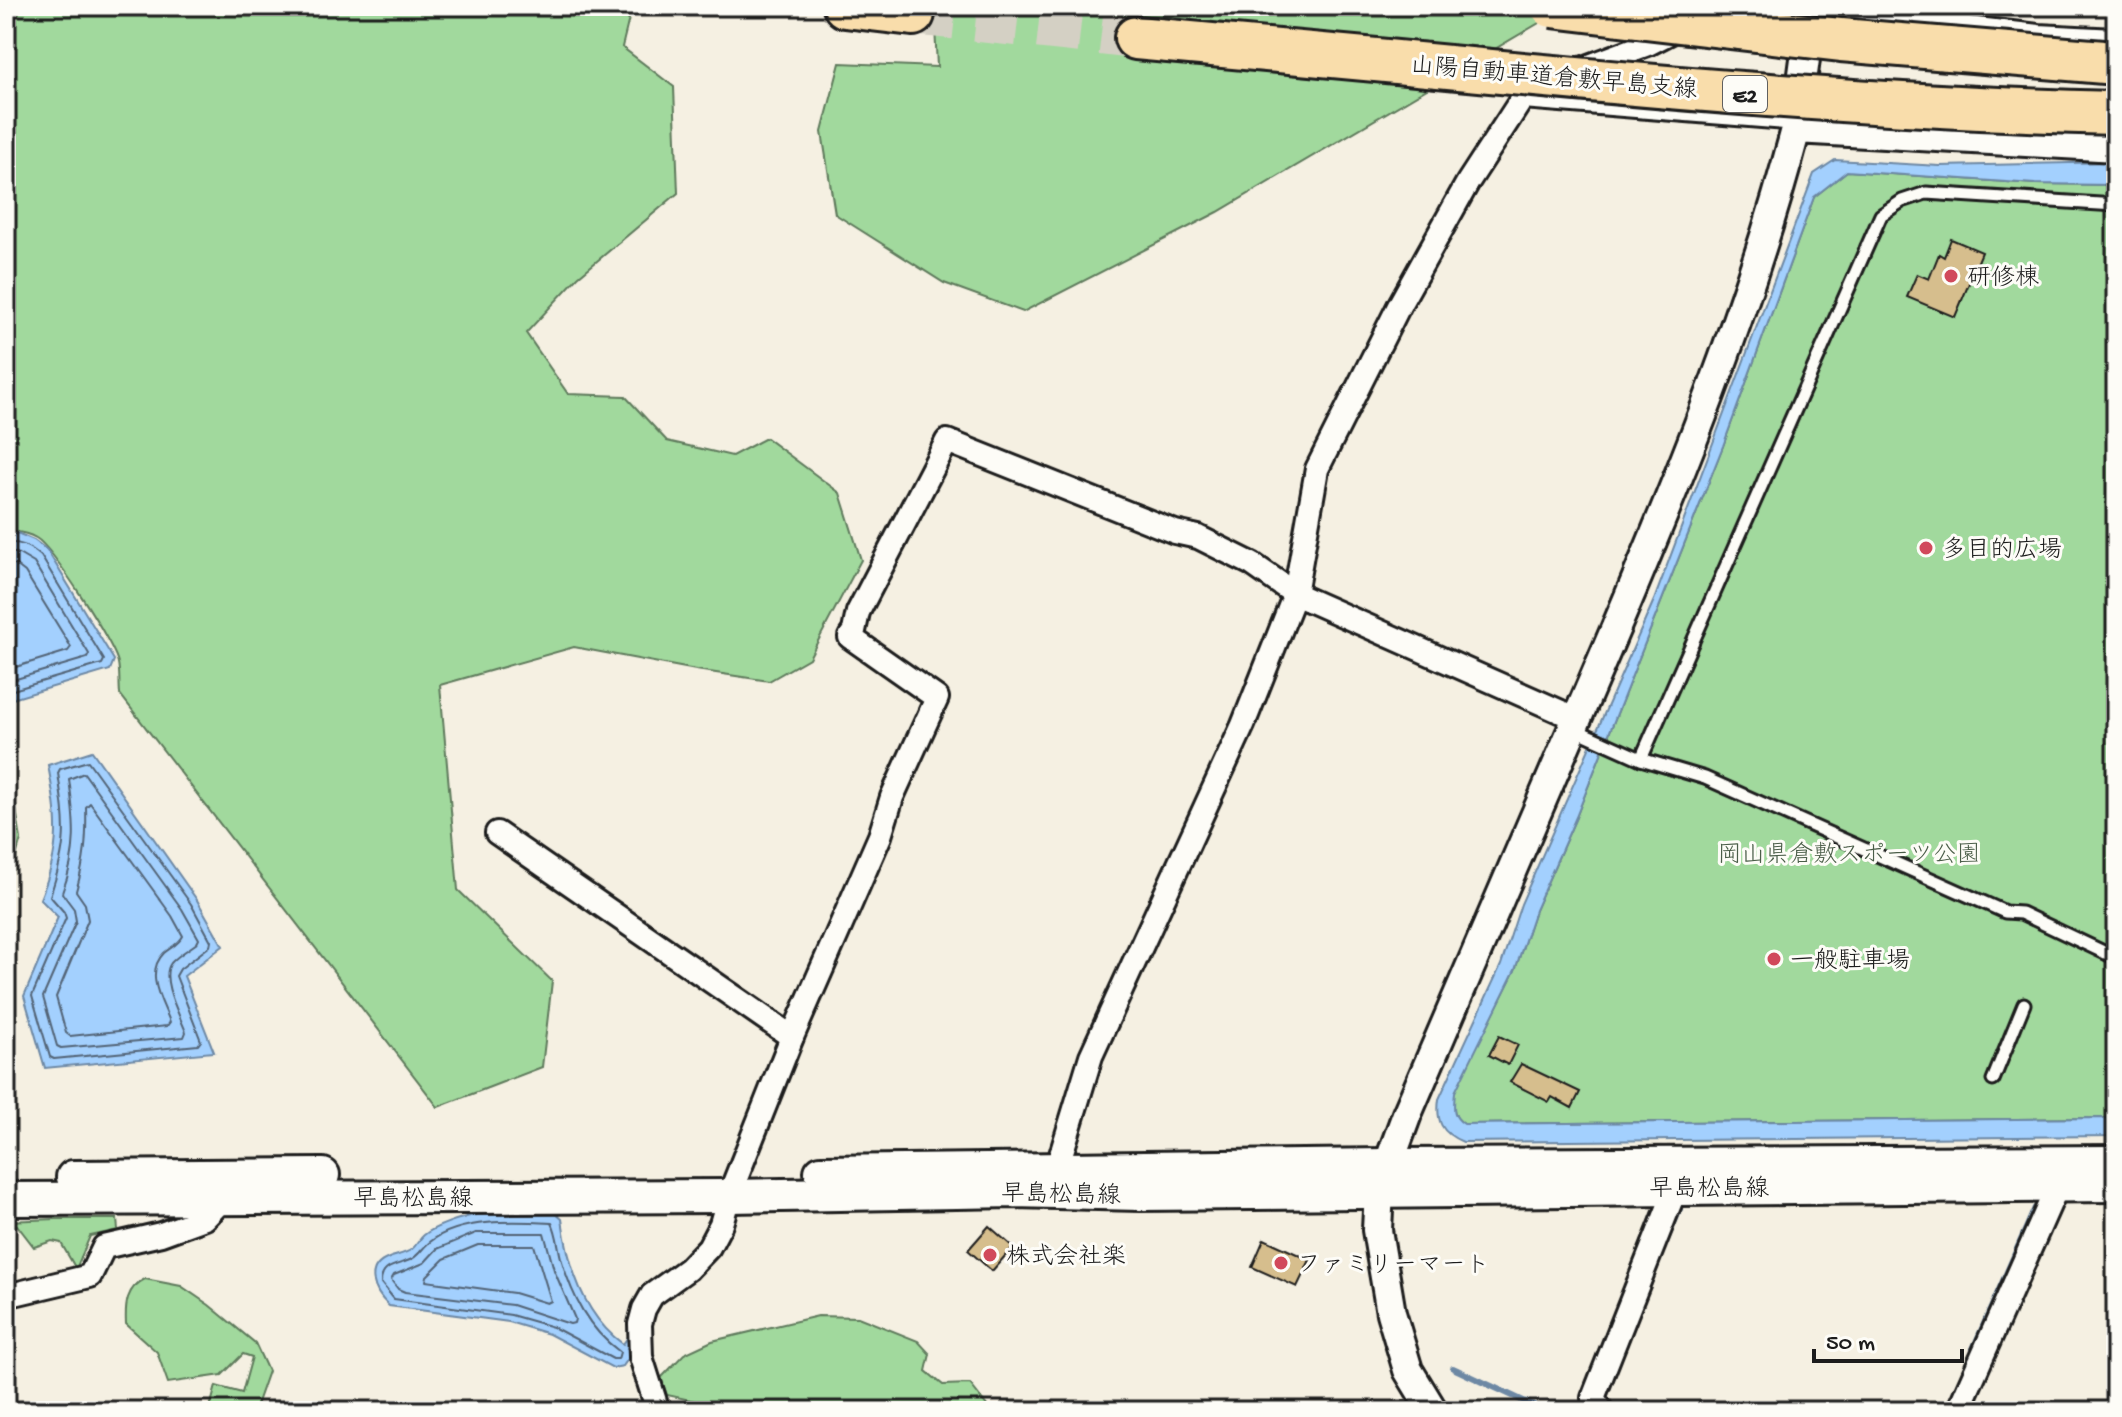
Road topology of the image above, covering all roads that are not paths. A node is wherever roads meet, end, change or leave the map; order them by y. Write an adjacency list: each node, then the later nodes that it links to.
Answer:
1 (845, 6): 6 (highway)
2 (1552, 6): 9 (highway, bridge)
3 (1721, 6): 10 (street)
4 (1775, 6): 5 (street)
5 (1812, 8): 8 (street); 12 (street)
6 (913, 14)
7 (1136, 38): 11 (highway, 山陽自動車道倉敷早島支線 / E2, bridge)
8 (2116, 40)
9 (2116, 63)
10 (1523, 97): 12 (street); 15 (street)
11 (2116, 113)
12 (1797, 124): 13 (street); 16 (street)
13 (2116, 147)
14 (2116, 205): 17 (lane)
15 (1295, 594): 16 (street); 21 (street); 24 (street)
16 (1581, 728): 17 (lane); 26 (street)
17 (1641, 759): 19 (lane)
18 (497, 833): 21 (street)
19 (2115, 957)
20 (2024, 1004): 22 (lane)
21 (792, 1037): 27 (street)
22 (1993, 1080)
23 (2116, 1162): 26 (main road, 早島松島線)
24 (1057, 1168): 26 (main road, 早島松島線); 27 (main road, 早島松島線)
25 (6, 1177): 27 (main road, 早島松島線)
26 (1383, 1177): 27 (main road, 早島松島線); 30 (main road, 早島松島線); 36 (street)
27 (734, 1184): 32 (main road, 早島松島線); 35 (street)
28 (2058, 1185): 29 (main road, 早島松島線); 30 (main road, 早島松島線); 37 (street)
29 (2116, 1185)
30 (1676, 1188): 34 (street)
31 (6, 1199): 32 (main road, 早島松島線)
32 (223, 1199): 33 (street)
33 (6, 1296)
34 (1599, 1408)
35 (658, 1411)
36 (1433, 1411)
37 (1958, 1411)

